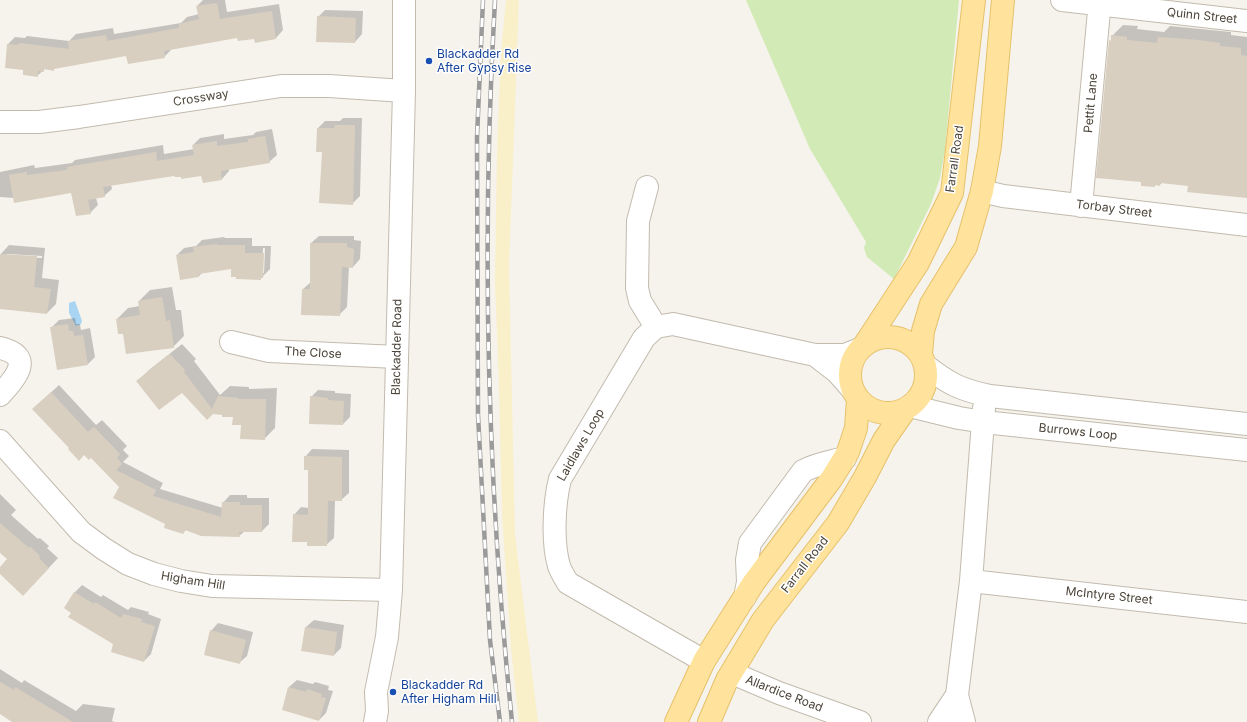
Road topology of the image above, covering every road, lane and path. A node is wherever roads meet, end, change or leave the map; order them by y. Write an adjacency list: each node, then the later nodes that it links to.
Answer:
1 (404, 0): 7 (street, Blackadder Road)
2 (974, 0): 15 (main road, Farrall Road)
3 (1003, 0): 10 (main road)
4 (1062, 0): 5 (street, Quinn Street)
5 (1100, 2): 6 (street, Quinn Street); 11 (street, Pettit Lane)
6 (1247, 21)
7 (404, 91): 8 (street, Crossway); 18 (street, Blackadder Road)
8 (0, 122)
9 (647, 186): 13 (street)
10 (982, 191): 11 (street, Torbay Street); 19 (main road)
11 (1081, 206): 12 (street, Torbay Street)
12 (1247, 225)
13 (656, 327): 17 (street); 35 (street, Laidlaws Loop)
14 (231, 342): 18 (street, The Close)
15 (863, 347): 17 (street); 19 (main road); 20 (main road)
16 (0, 348): 21 (street)
17 (815, 355): 20 (street)
18 (397, 357): 33 (street, Blackadder Road)
19 (923, 360): 22 (street); 23 (main road)
20 (855, 394): 23 (main road); 35 (main road)
21 (0, 395)
22 (984, 395): 24 (street); 26 (street)
23 (908, 408): 26 (street, Burrows Loop); 36 (main road, Farrall Road)
24 (1112, 409): 25 (street); 28 (street)
25 (1206, 419): 27 (street); 30 (street)
26 (984, 422): 28 (street, Burrows Loop); 32 (street)
27 (1247, 424)
28 (1111, 435): 30 (street, Burrows Loop)
29 (0, 441): 33 (street, Higham Hill)
30 (1203, 445): 31 (street, Burrows Loop)
31 (1247, 450)
32 (970, 581): 34 (street, McIntyre Street); 38 (street)
33 (391, 590): 37 (street, Blackadder Road)
34 (1247, 612)
35 (704, 661): 41 (main road)
36 (732, 673): 42 (main road, Farrall Road); 43 (street, Allardice Road)
37 (376, 692): 39 (street, Blackadder Road); 40 (street, Blackadder Road)
38 (957, 695): 44 (street); 45 (street)
39 (361, 722)
40 (375, 722)
41 (676, 722)
42 (709, 722)
43 (860, 722)
44 (939, 722)
45 (964, 722)

